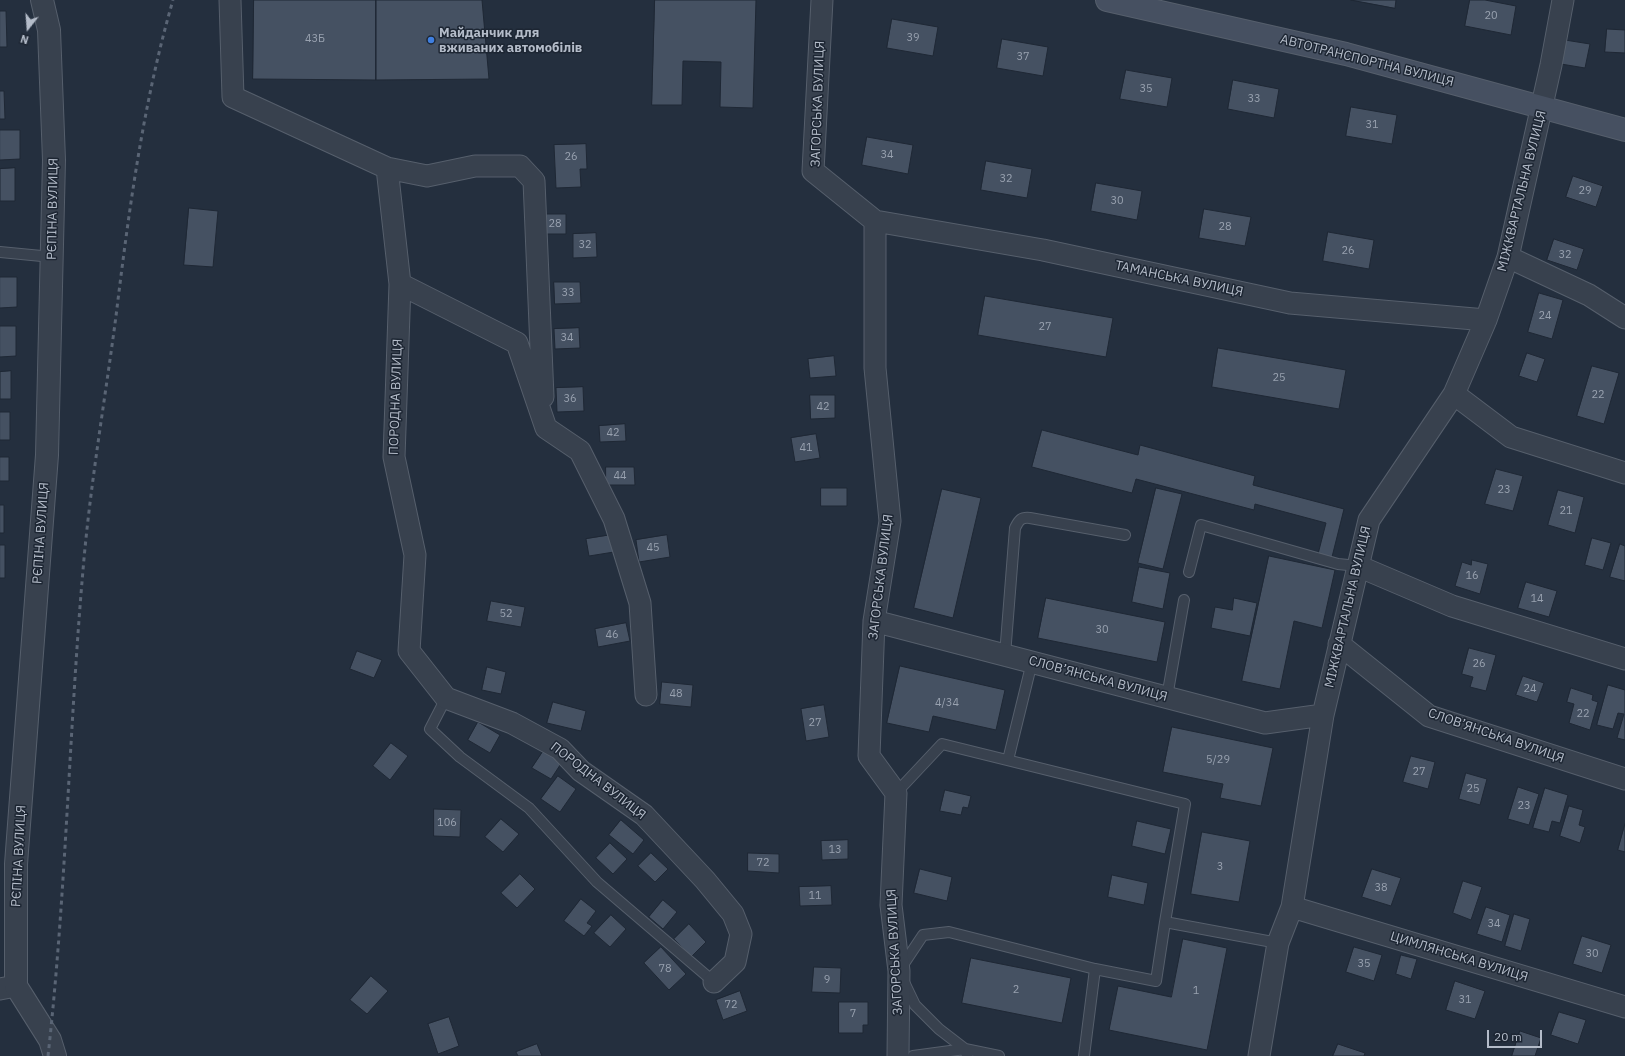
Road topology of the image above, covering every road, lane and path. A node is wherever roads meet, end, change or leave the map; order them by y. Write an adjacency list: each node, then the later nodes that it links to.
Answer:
1 (42, 0): 11 (street, РЄПІНА ВУЛИЦЯ)
2 (230, 0): 8 (street)
3 (822, 0): 9 (street, ЗАГОРСЬКА ВУЛИЦЯ)
4 (1107, 0): 6 (main road, АВТОТРАНСПОРТНА ВУЛИЦЯ)
5 (1563, 0): 6 (street, МІЖКВАРТАЛЬНА ВУЛИЦЯ)
6 (1542, 106): 7 (main road, АВТОТРАНСПОРТНА ВУЛИЦЯ); 12 (street, МІЖКВАРТАЛЬНА ВУЛИЦЯ)
7 (1625, 130)
8 (387, 168): 13 (street, ПОРОДНА ВУЛИЦЯ); 17 (street)
9 (875, 221): 15 (street, ТАМАНСЬКА ВУЛИЦЯ); 23 (street, ЗАГОРСЬКА ВУЛИЦЯ)
10 (0, 252): 11 (lane)
11 (52, 257): 41 (street, РЄПІНА ВУЛИЦЯ)
12 (1508, 257): 14 (street); 15 (street, МІЖКВАРТАЛЬНА ВУЛИЦЯ)
13 (400, 284): 17 (street); 30 (street, ПОРОДНА ВУЛИЦЯ)
14 (1625, 318)
15 (1486, 320): 16 (street, МІЖКВАРТАЛЬНА ВУЛИЦЯ)
16 (1454, 394): 18 (street); 20 (street, МІЖКВАРТАЛЬНА ВУЛИЦЯ)
17 (546, 428): 28 (street)
18 (1625, 473)
19 (1125, 535): 25 (lane)
20 (1358, 566): 21 (lane); 24 (street, МІЖКВАРТАЛЬНА ВУЛИЦЯ); 26 (street)
21 (1189, 572)
22 (1184, 600): 29 (lane)
23 (874, 621): 25 (street, СЛОВ’ЯНСЬКА ВУЛИЦЯ); 34 (street, ЗАГОРСЬКА ВУЛИЦЯ)
24 (1339, 644): 31 (street, МІЖКВАРТАЛЬНА ВУЛИЦЯ); 33 (street, СЛОВ’ЯНСЬКА ВУЛИЦЯ)
25 (1005, 655): 27 (street, СЛОВ’ЯНСЬКА ВУЛИЦЯ)
26 (1625, 659)
27 (1032, 662): 29 (street, СЛОВ’ЯНСЬКА ВУЛИЦЯ); 32 (lane)
28 (646, 695)
29 (1167, 697): 31 (street, СЛОВ’ЯНСЬКА ВУЛИЦЯ)
30 (446, 698): 40 (lane); 40 (street, ПОРОДНА ВУЛИЦЯ)
31 (1323, 715): 35 (street, МІЖКВАРТАЛЬНА ВУЛИЦЯ)
32 (1008, 760): 34 (lane); 36 (lane)
33 (1625, 779)
34 (896, 793): 39 (street, ЗАГОРСЬКА ВУЛИЦЯ)
35 (1292, 907): 37 (street, МІЖКВАРТАЛЬНА ВУЛИЦЯ); 42 (street, ЦИМЛЯНСЬКА ВУЛИЦЯ)
36 (1165, 922): 37 (lane); 38 (lane)
37 (1278, 943): 49 (street, МІЖКВАРТАЛЬНА ВУЛИЦЯ)
38 (1095, 969): 39 (lane); 48 (lane)
39 (898, 971): 43 (lane); 45 (street, ЗАГОРСЬКА ВУЛИЦЯ)
40 (714, 982)
41 (8, 987): 44 (street, РЄПІНА ВУЛИЦЯ)
42 (1625, 1007)
43 (966, 1052): 46 (lane); 47 (lane)
44 (55, 1056)
45 (898, 1056)
46 (913, 1056)
47 (998, 1056)
48 (1084, 1056)
49 (1259, 1056)

